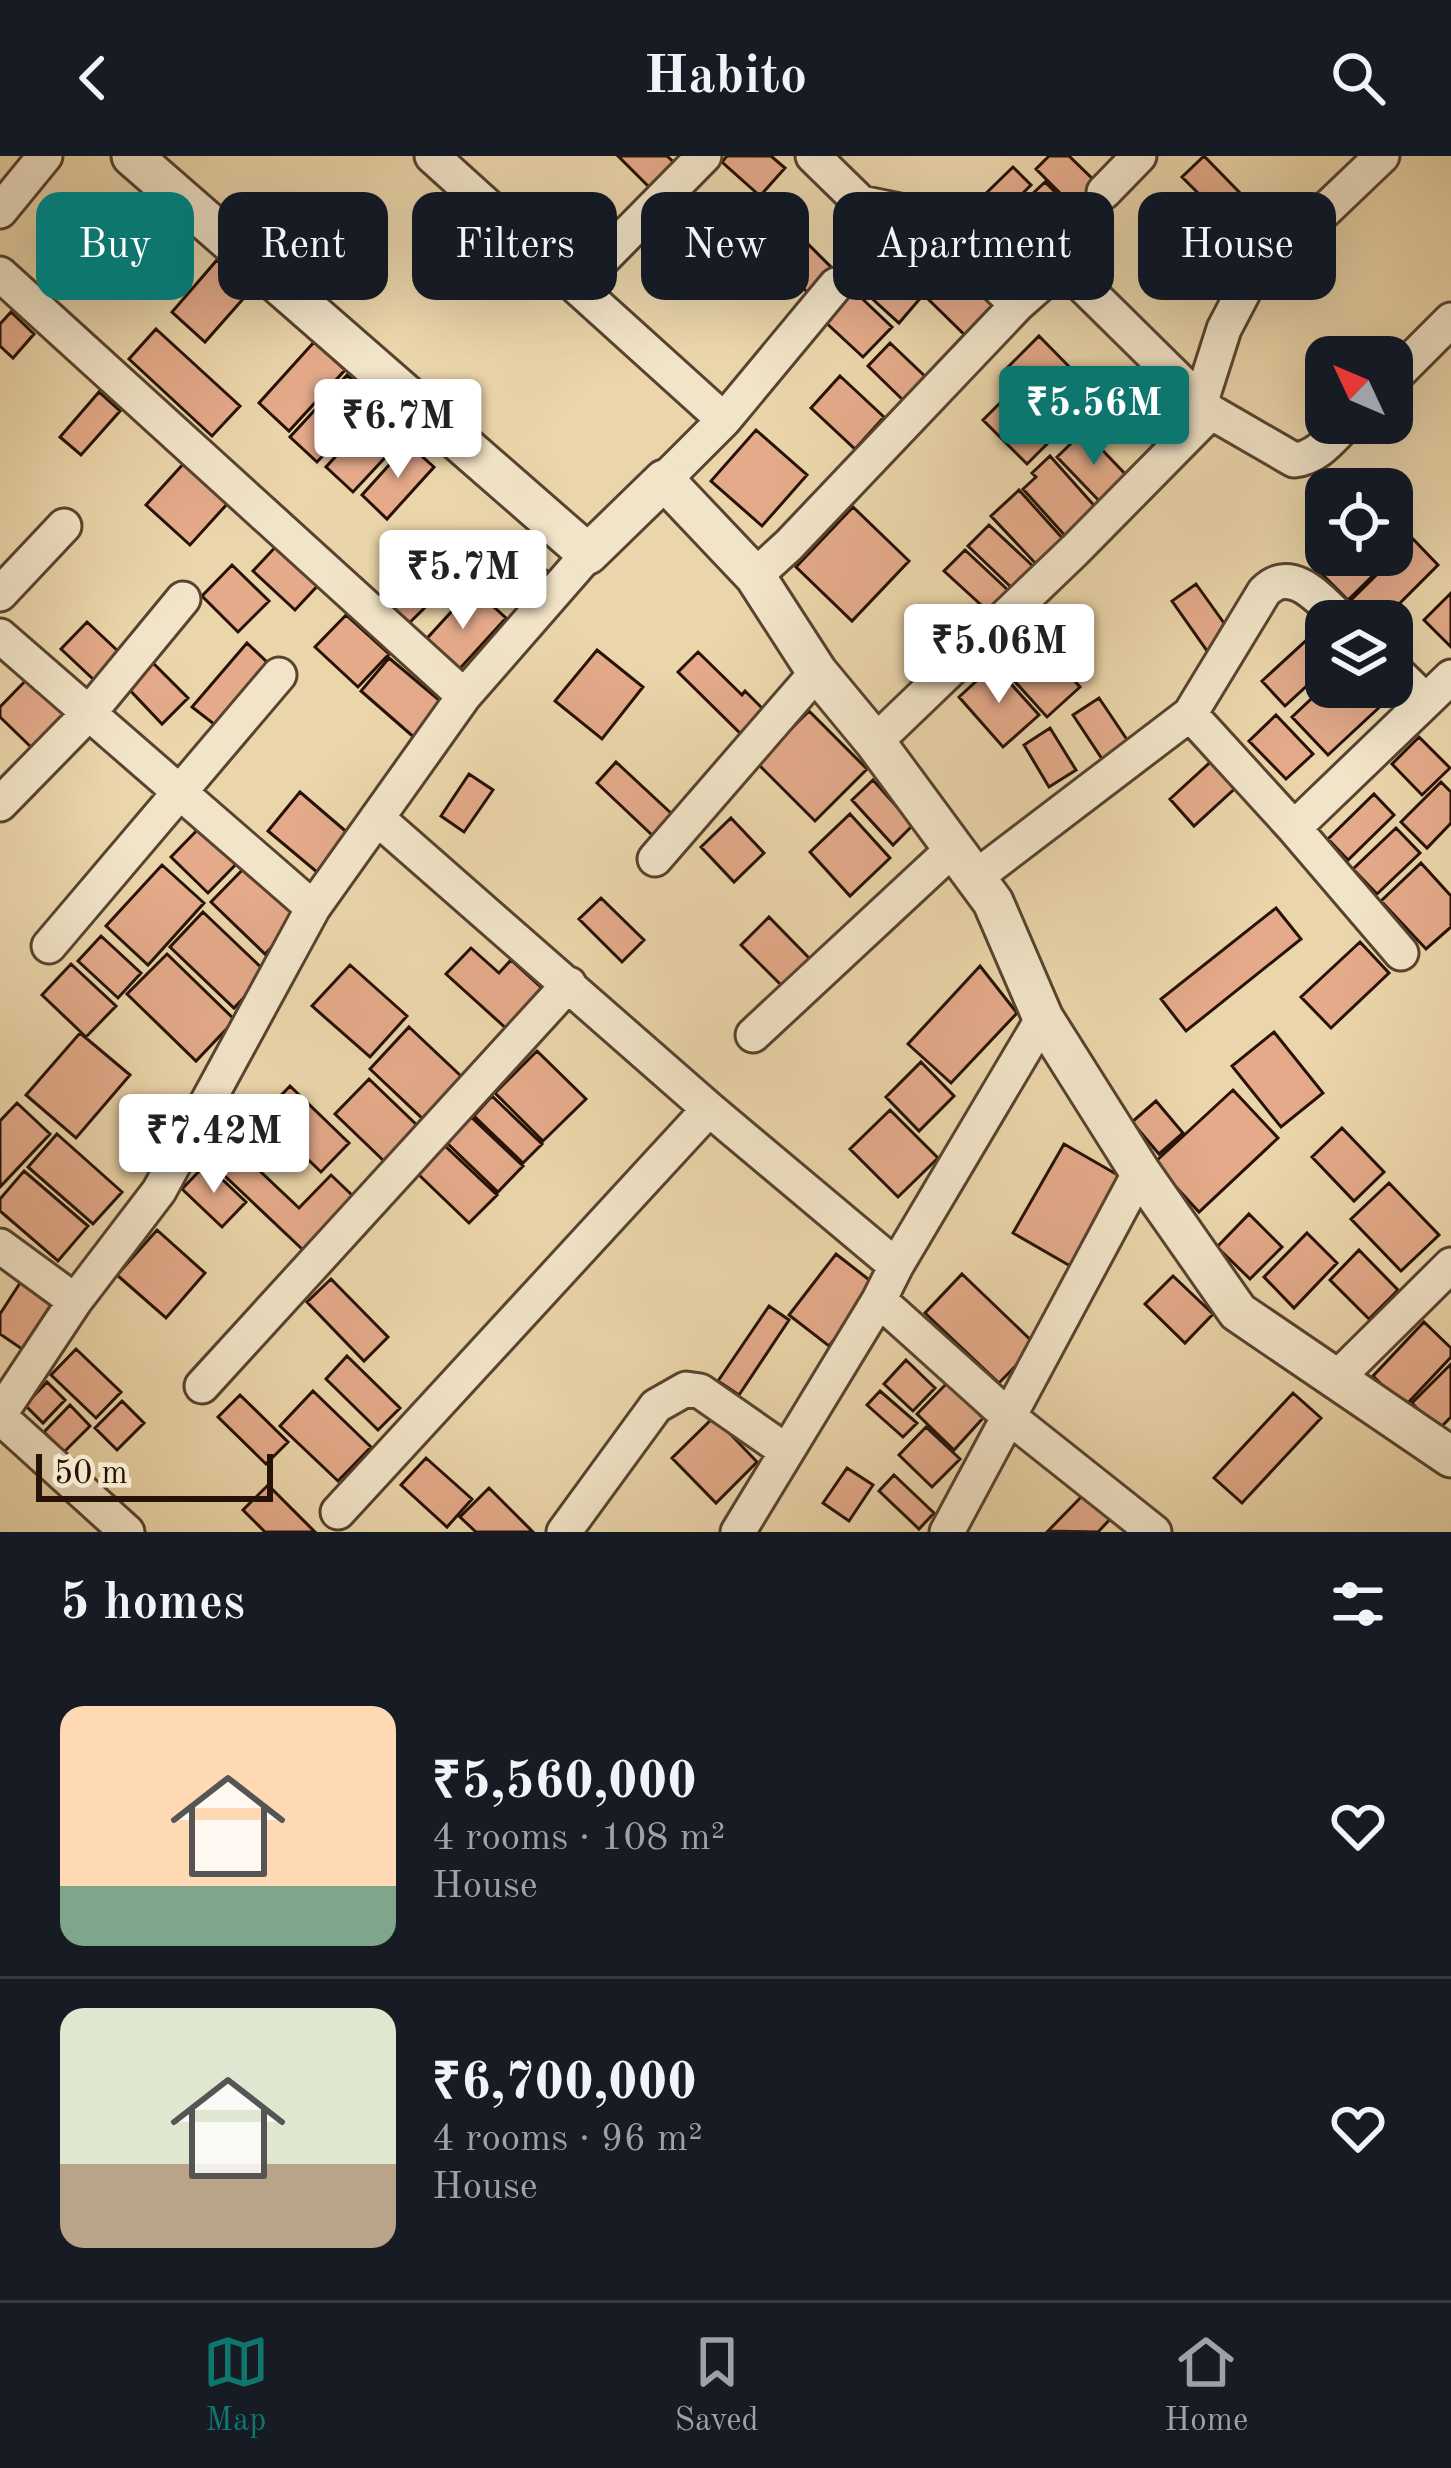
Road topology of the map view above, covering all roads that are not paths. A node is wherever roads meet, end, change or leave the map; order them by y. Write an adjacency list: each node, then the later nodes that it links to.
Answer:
1 (44, 156): 10 (street)
2 (132, 156): 23 (street)
3 (432, 156): 9 (street)
4 (813, 156): 15 (street)
5 (1138, 156): 8 (street)
6 (1382, 156): 18 (street)
7 (694, 159): 11 (street)
8 (1104, 191)
9 (472, 192)
10 (0, 212)
11 (617, 242)
12 (0, 274): 33 (street)
13 (833, 289): 19 (street)
14 (591, 300): 19 (street)
15 (1017, 305): 18 (street); 24 (street)
16 (1451, 320): 17 (street)
17 (1413, 358)
18 (1206, 407): 20 (street); 37 (street)
19 (724, 420): 21 (street)
20 (1326, 444)
21 (664, 480): 23 (street); 24 (street)
22 (64, 526): 25 (street)
23 (588, 554): 33 (street)
24 (755, 576): 29 (street)
25 (0, 594)
26 (183, 599): 35 (street)
27 (1320, 600): 36 (street)
28 (0, 636): 35 (street)
29 (817, 672): 37 (street); 42 (street)
30 (279, 675): 38 (street)
31 (1451, 677): 34 (street)
32 (1413, 688): 34 (street)
33 (464, 696): 40 (street)
34 (1426, 701): 41 (street)
35 (89, 713): 38 (street); 39 (street)
36 (1190, 714): 41 (street); 43 (street)
37 (875, 742): 43 (street)
38 (179, 791): 44 (street); 45 (street)
39 (0, 804)
40 (377, 818): 44 (street); 47 (street)
41 (1294, 828): 46 (street)
42 (655, 859)
43 (965, 862): 48 (street); 49 (street)
44 (314, 908): 56 (street)
45 (49, 946)
46 (1401, 953)
47 (568, 984): 50 (street); 58 (street)
48 (1043, 1018): 51 (street); 54 (street)
49 (753, 1035)
50 (710, 1108): 54 (street); 63 (street)
51 (1140, 1172): 57 (street); 60 (street)
52 (0, 1246): 56 (street)
53 (1451, 1265): 57 (street)
54 (896, 1266): 55 (street)
55 (879, 1300): 60 (street); 61 (street)
56 (76, 1301): 59 (street)
57 (1335, 1380): 62 (street)
58 (202, 1386)
59 (0, 1416): 64 (street)
60 (1009, 1416): 67 (street); 68 (street)
61 (786, 1451): 65 (street); 66 (street)
62 (1451, 1457)
63 (338, 1513)
64 (127, 1532)
65 (564, 1532)
66 (737, 1532)
67 (946, 1532)
68 (1154, 1532)

